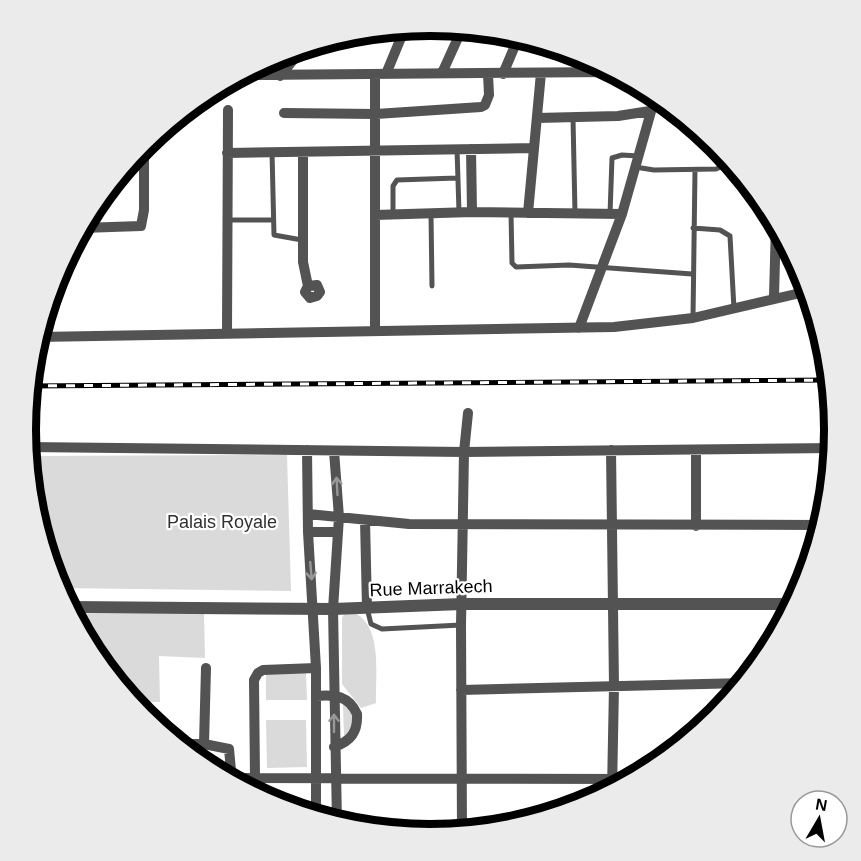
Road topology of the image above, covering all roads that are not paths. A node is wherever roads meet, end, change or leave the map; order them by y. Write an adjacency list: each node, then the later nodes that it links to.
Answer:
1 (400, 37): 7 (street)
2 (458, 37): 8 (street)
3 (515, 46): 10 (street)
4 (292, 62): 12 (street)
5 (595, 72): 6 (street)
6 (541, 73): 10 (street); 18 (street)
7 (380, 74): 8 (street); 12 (street); 17 (street)
8 (442, 74): 9 (street)
9 (488, 74): 10 (street); 17 (street)
10 (503, 74)
11 (259, 75): 12 (street)
12 (280, 76)
13 (653, 104): 15 (street)
14 (228, 110): 25 (street)
15 (650, 111): 19 (street); 28 (street)
16 (284, 113): 17 (street)
17 (376, 114): 23 (street)
18 (537, 118): 19 (street); 20 (street)
19 (573, 118): 36 (lane)
20 (534, 148): 22 (street); 35 (street)
21 (457, 149): 22 (street); 23 (street); 31 (lane)
22 (471, 149): 33 (street)
23 (375, 151): 24 (street); 41 (street)
24 (303, 152): 26 (street); 46 (street)
25 (227, 153): 26 (street); 42 (street)
26 (272, 153): 43 (lane)
27 (144, 160): 44 (street)
28 (636, 161): 30 (lane); 39 (lane); 40 (street)
29 (722, 165): 30 (lane)
30 (695, 170): 45 (lane)
31 (457, 178): 32 (lane); 37 (lane)
32 (459, 212): 33 (street); 38 (street)
33 (472, 212): 34 (street)
34 (511, 213): 35 (street); 48 (lane)
35 (528, 213): 36 (street)
36 (575, 213): 39 (street)
37 (393, 214): 38 (street); 41 (street)
38 (432, 214): 51 (lane)
39 (610, 214): 40 (street)
40 (622, 214): 48 (street)
41 (375, 215): 57 (street)
42 (227, 220): 43 (lane); 58 (street)
43 (273, 220): 46 (lane)
44 (92, 228)
45 (693, 228): 49 (lane); 54 (lane)
46 (302, 240): 50 (street)
47 (776, 240): 53 (street)
48 (602, 267): 49 (lane); 56 (street)
49 (692, 274): 55 (lane)
50 (308, 286)
51 (432, 286)
52 (800, 293): 53 (street)
53 (774, 297): 54 (street)
54 (734, 309): 55 (street)
55 (693, 318): 56 (street)
56 (579, 328): 57 (street)
57 (375, 330): 58 (street)
58 (227, 333): 59 (street)
59 (47, 337)
60 (468, 412): 67 (street)
61 (37, 447): 63 (street)
62 (824, 448): 65 (street)
63 (307, 450): 66 (street); 68 (street)
64 (611, 450): 65 (street); 67 (street); 72 (street)
65 (696, 450): 74 (street)
66 (334, 451): 67 (street); 69 (street, one-way to 66)
67 (464, 452): 71 (street)
68 (308, 514): 69 (street); 75 (street)
69 (339, 517): 70 (street); 76 (street)
70 (365, 520): 71 (street); 81 (street)
71 (464, 524): 72 (street); 78 (street)
72 (613, 525): 74 (street); 79 (street)
73 (814, 525): 74 (street)
74 (696, 526)
75 (308, 532): 76 (street); 82 (street, one-way to 82)
76 (338, 532): 83 (street)
77 (785, 603): 79 (street, Rue Marrakech)
78 (462, 604): 79 (street, Rue Marrakech); 81 (street, Rue Marrakech); 84 (street)
79 (613, 606): 88 (street)
80 (78, 607): 82 (street, Rue Marrakech)
81 (367, 608): 83 (street, Rue Marrakech); 84 (lane)
82 (314, 609): 83 (street, Rue Marrakech); 86 (street)
83 (333, 609): 90 (street)
84 (461, 625): 89 (street)
85 (206, 668): 93 (street)
86 (316, 668): 91 (street); 97 (street)
87 (733, 683): 88 (street)
88 (614, 686): 89 (street); 101 (street)
89 (461, 690): 96 (street)
90 (334, 694): 91 (street); 94 (street, one-way to 90); 94 (street)
91 (316, 696): 98 (street)
92 (191, 744): 93 (street)
93 (204, 744): 95 (street)
94 (334, 747): 100 (street)
95 (231, 771)
96 (461, 777): 100 (street); 101 (street); 104 (street)
97 (255, 778): 98 (street); 99 (street)
98 (315, 778): 100 (street); 102 (street)
99 (246, 779)
100 (336, 779): 103 (street)
101 (612, 779)
102 (316, 808)
103 (337, 814)
104 (462, 824)

